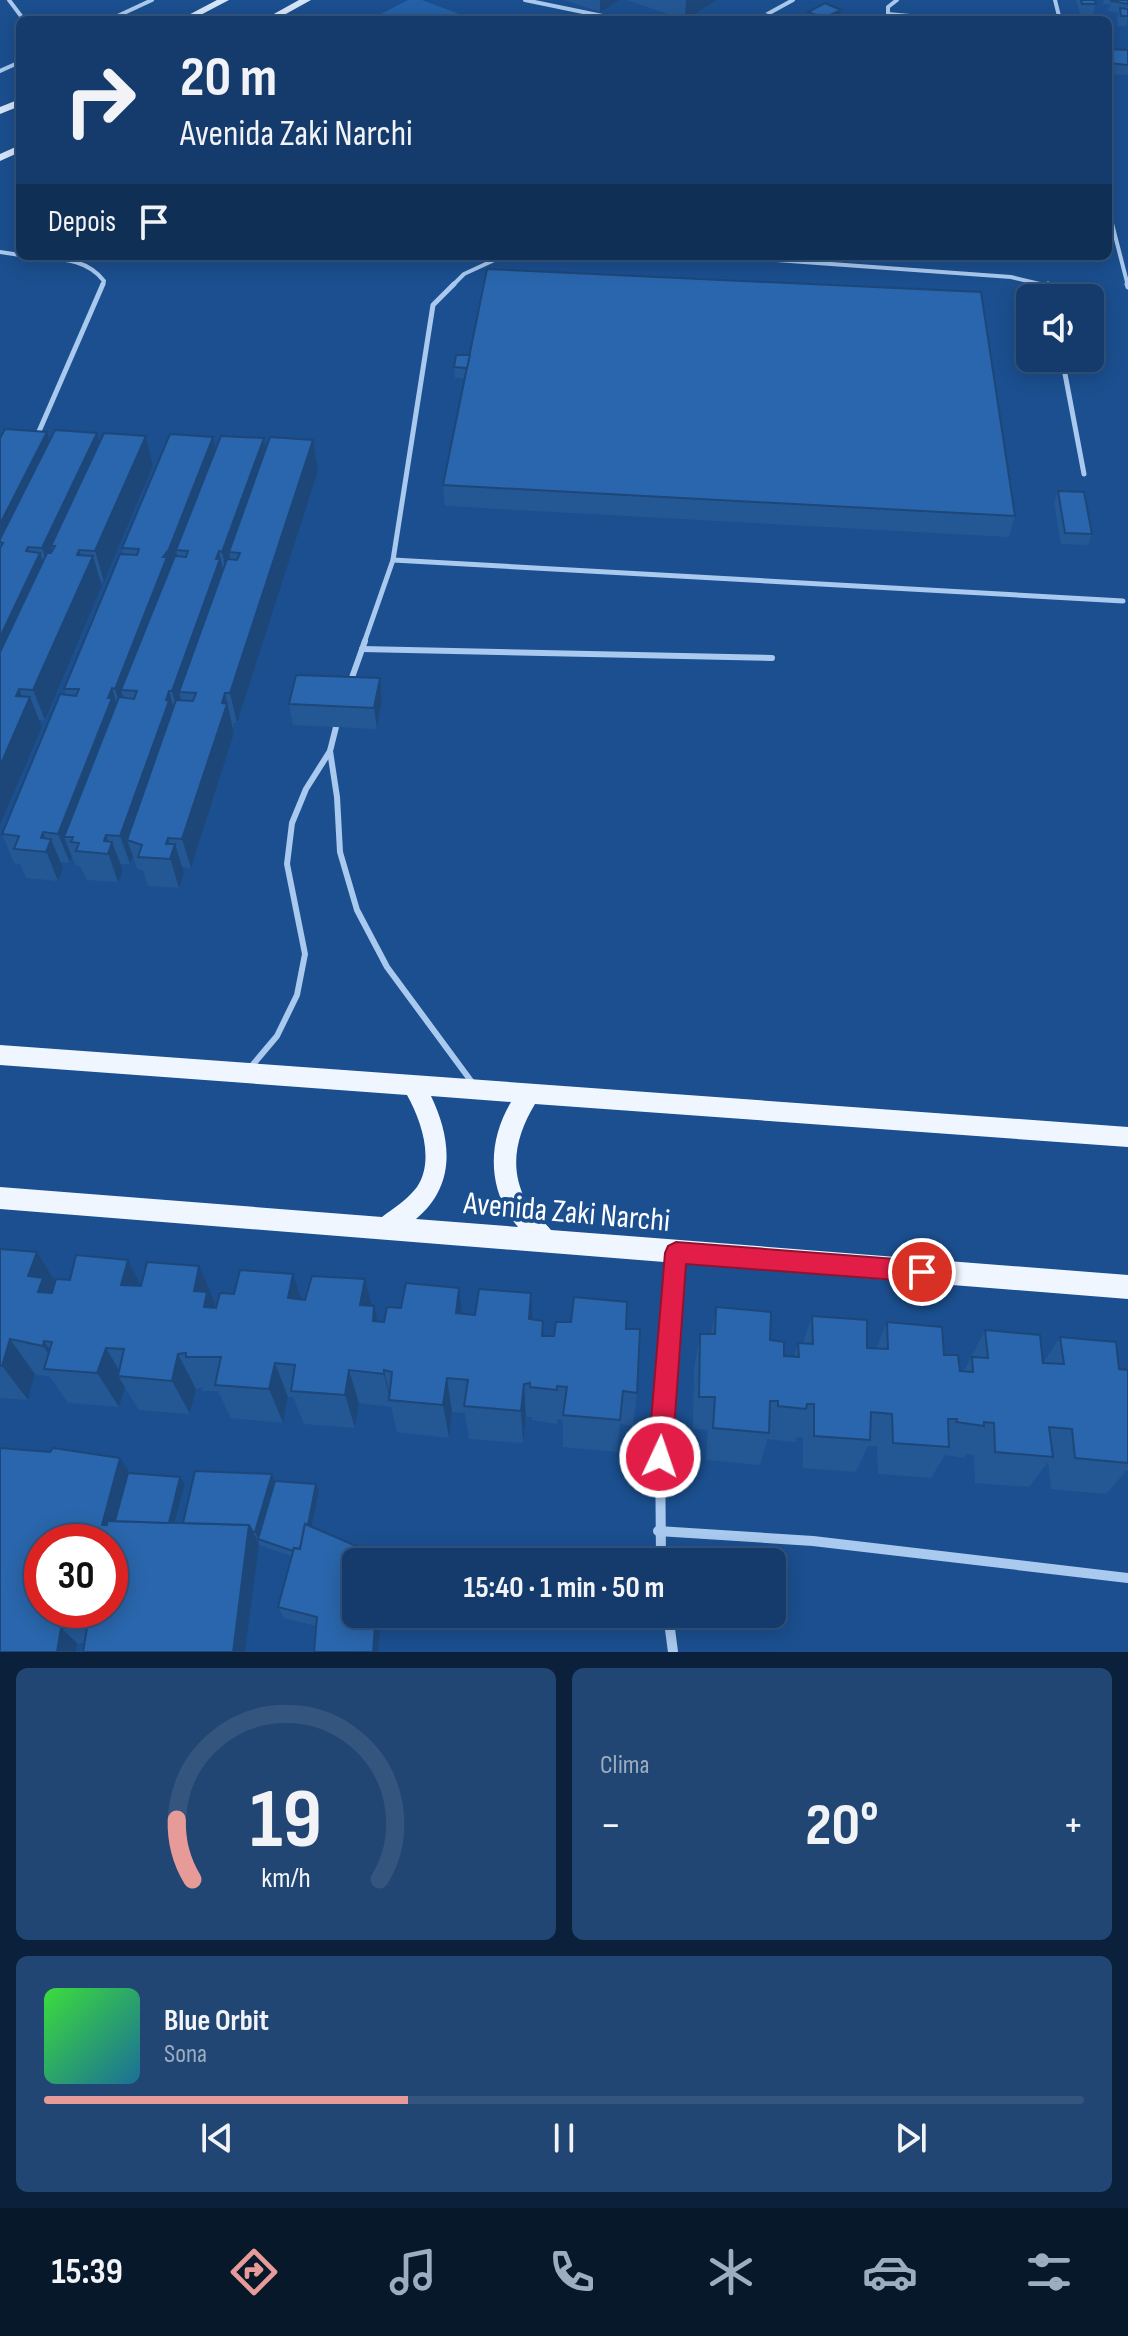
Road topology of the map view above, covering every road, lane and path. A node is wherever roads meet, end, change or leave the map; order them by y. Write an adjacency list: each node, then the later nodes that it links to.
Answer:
1 (152, 0): 8 (lane)
2 (224, 0): 9 (main road)
3 (306, 0): 10 (main road)
4 (525, 0): 11 (lane)
5 (793, 0): 12 (lane)
6 (897, 0): 7 (lane)
7 (888, 14): 13 (lane); 14 (lane)
8 (118, 16)
9 (192, 16)
10 (276, 16)
11 (603, 16)
12 (764, 16)
13 (885, 16)
14 (910, 16)
15 (1112, 224): 20 (lane)
16 (62, 260): 22 (lane)
17 (494, 260): 24 (lane)
18 (775, 260): 19 (lane)
19 (1048, 284)
20 (1128, 287)
21 (1065, 372): 23 (lane)
22 (32, 446)
23 (1084, 474)
24 (393, 560): 25 (lane); 26 (lane)
25 (1123, 601)
26 (362, 649): 27 (lane); 28 (lane)
27 (772, 658)
28 (349, 685)
29 (336, 727): 30 (lane)
30 (330, 751): 32 (lane); 34 (lane)
31 (0, 1055): 32 (main road)
32 (245, 1074): 33 (main road)
33 (414, 1086): 34 (main road); 38 (main road)
34 (478, 1091): 35 (main road)
35 (528, 1095): 36 (main road); 39 (main road)
36 (1128, 1137)
37 (0, 1198): 38 (main road, Avenida Zaki Narchi)
38 (386, 1229): 39 (main road, Avenida Zaki Narchi)
39 (543, 1239): 40 (main road, Avenida Zaki Narchi)
40 (676, 1253): 41 (main road, Avenida Zaki Narchi); 42 (street)
41 (1128, 1287)
42 (658, 1531): 43 (street); 44 (street)
43 (660, 1548)
44 (1128, 1578)
45 (670, 1628): 46 (street)
46 (673, 1652)

